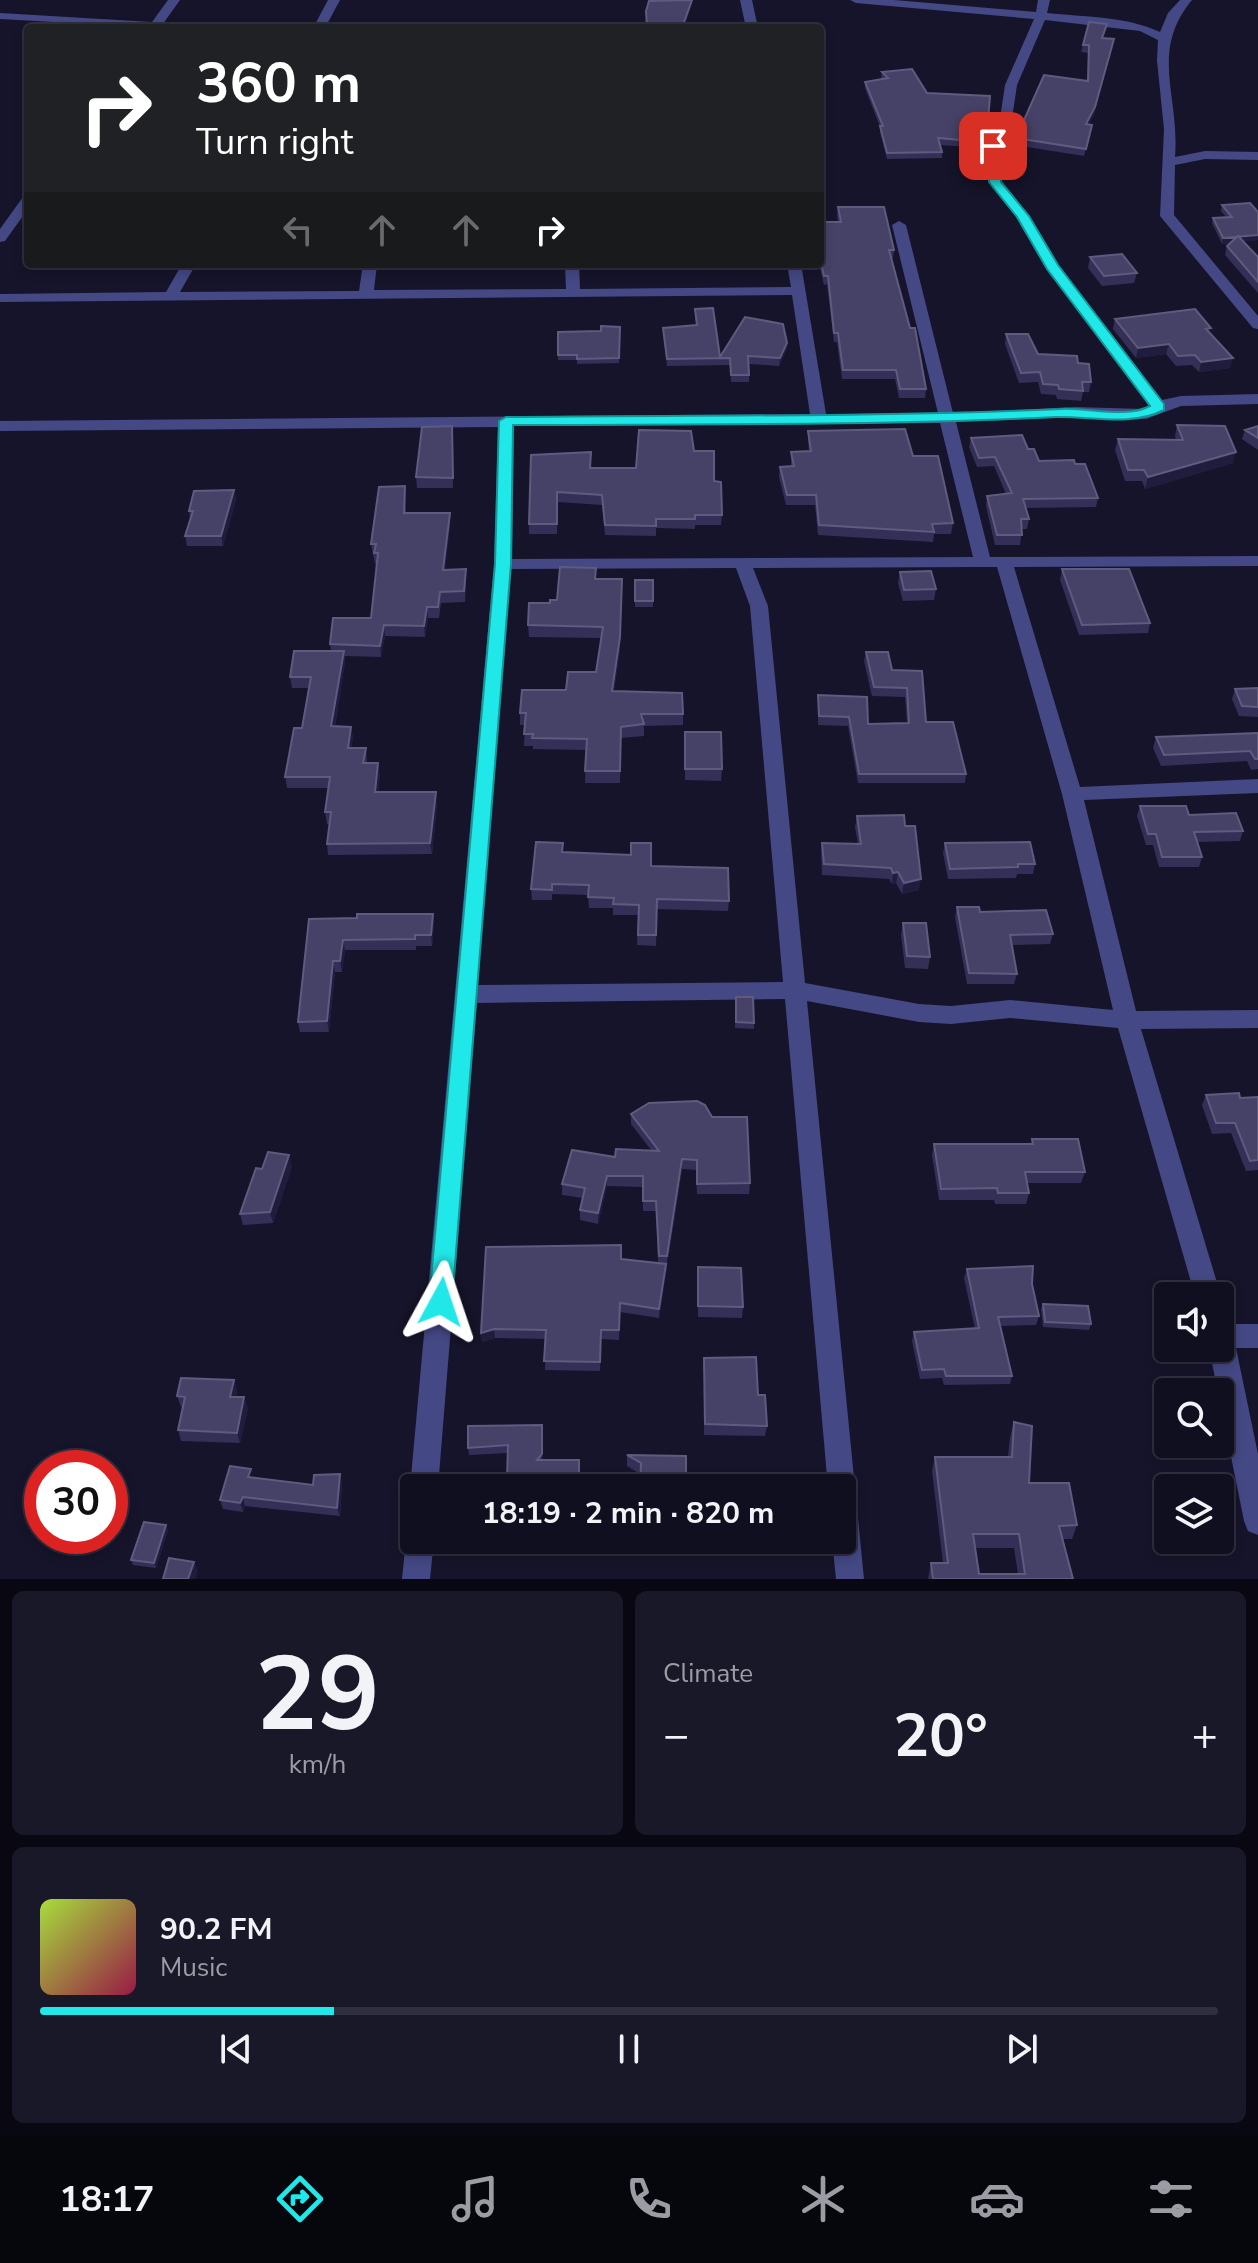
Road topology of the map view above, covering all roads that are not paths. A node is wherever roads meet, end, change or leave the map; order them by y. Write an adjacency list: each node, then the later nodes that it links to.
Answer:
1 (174, 0): 9 (street)
2 (334, 0): 10 (street)
3 (746, 0): 11 (street)
4 (856, 0): 6 (street)
5 (1186, 0): 12 (street)
6 (1043, 7): 12 (street); 29 (street)
7 (0, 16): 8 (street)
8 (112, 24)
9 (156, 24)
10 (321, 24)
11 (751, 24)
12 (1164, 38): 14 (street)
13 (1258, 156): 14 (street)
14 (1168, 162): 27 (street)
15 (24, 205): 17 (street)
16 (899, 225): 30 (street)
17 (0, 238)
18 (187, 268): 25 (street)
19 (369, 268): 24 (street)
20 (572, 268): 23 (street)
21 (795, 268): 22 (street)
22 (799, 291): 23 (street); 31 (street)
23 (573, 293): 24 (street)
24 (366, 295): 25 (street)
25 (171, 296): 26 (street)
26 (0, 298)
27 (1258, 325)
28 (1258, 399): 29 (street)
29 (1159, 407): 30 (street)
30 (949, 418): 31 (street); 35 (street)
31 (819, 419): 32 (street)
32 (506, 421): 33 (street); 36 (street)
33 (0, 426)
34 (1258, 561): 35 (street)
35 (994, 563): 37 (street); 39 (street)
36 (503, 564): 37 (street); 41 (street)
37 (743, 564): 40 (street)
38 (1258, 786): 39 (street)
39 (1072, 794): 43 (street)
40 (796, 990): 41 (street); 43 (street); 52 (street)
41 (468, 994): 48 (street)
42 (1258, 1019): 43 (street)
43 (1127, 1020): 44 (street)
44 (1204, 1282)
45 (1234, 1336): 46 (street)
46 (1258, 1336)
47 (1225, 1362): 49 (street)
48 (425, 1474)
49 (1258, 1521)
50 (419, 1554): 51 (street)
51 (416, 1579)
52 (850, 1579)

